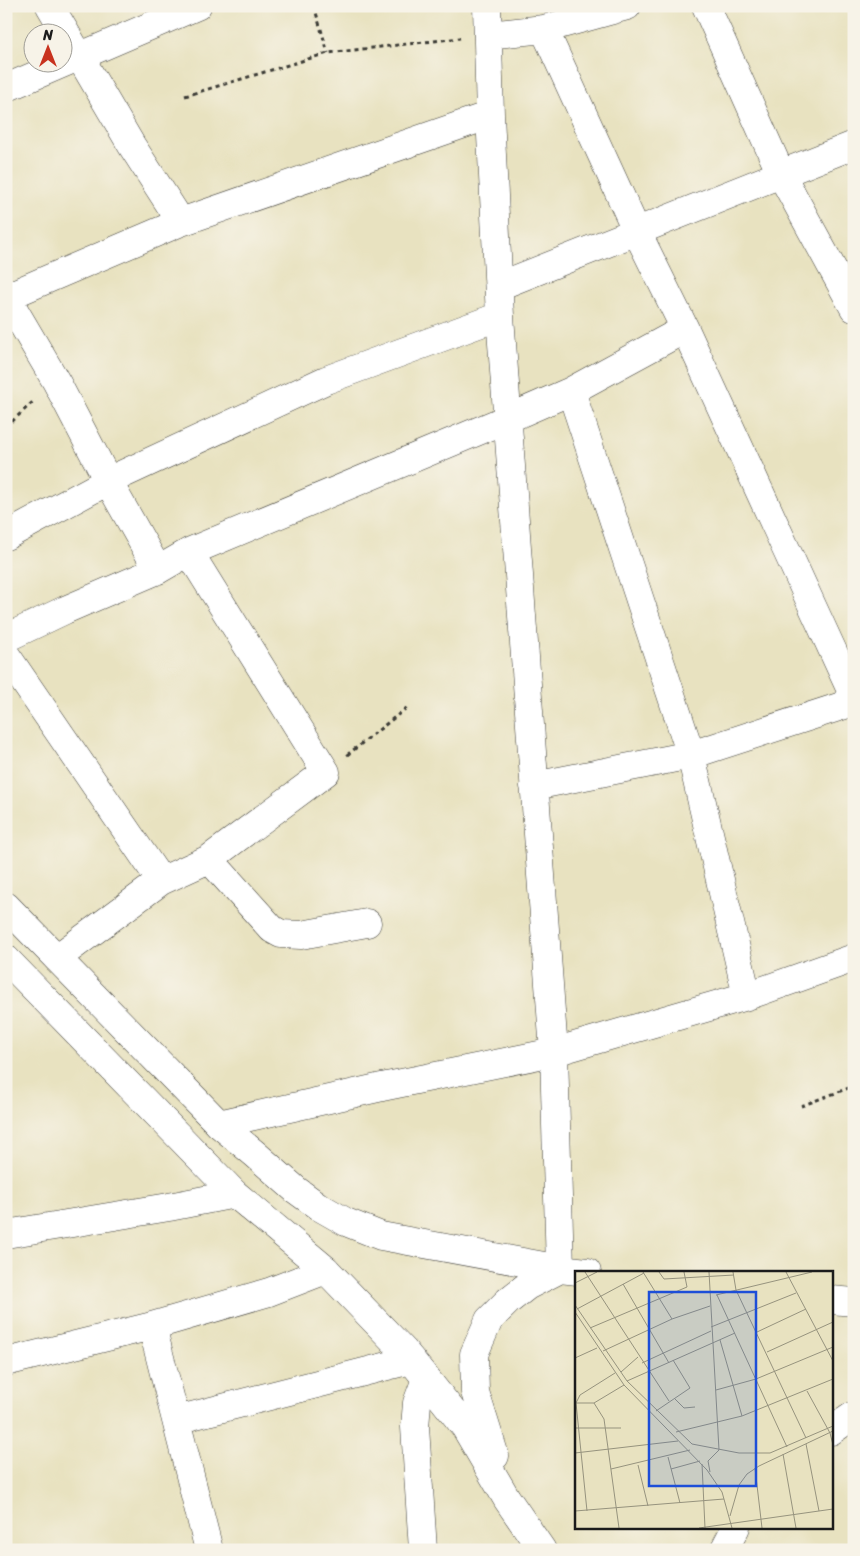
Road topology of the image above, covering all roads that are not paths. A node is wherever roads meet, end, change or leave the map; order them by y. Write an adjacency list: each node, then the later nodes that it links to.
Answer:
1 (50, 6): 8 (street)
2 (197, 6): 8 (street)
3 (487, 6): 7 (street)
4 (627, 6): 6 (street)
5 (706, 6): 12 (street)
6 (544, 29): 7 (street); 14 (street)
7 (488, 35): 10 (street)
8 (80, 56): 9 (street); 13 (street)
9 (6, 88)
10 (490, 115): 13 (street); 15 (street)
11 (854, 145): 12 (street)
12 (781, 174): 14 (street); 17 (street)
13 (181, 222): 16 (street)
14 (637, 232): 15 (street); 19 (street)
15 (499, 286): 18 (street)
16 (6, 296): 22 (street)
17 (854, 308)
18 (500, 316): 21 (street); 22 (street)
19 (685, 329): 20 (street); 28 (street)
20 (571, 391): 21 (street); 30 (street)
21 (508, 419): 24 (street); 31 (street)
22 (108, 481): 23 (street); 25 (street)
23 (6, 536)
24 (189, 552): 25 (street); 32 (street)
25 (158, 570): 26 (street)
26 (6, 638)
27 (6, 654): 33 (street)
28 (854, 697)
29 (854, 702): 30 (street)
30 (691, 755): 31 (street); 39 (street)
31 (534, 786): 40 (street)
32 (209, 859): 33 (street); 35 (street)
33 (161, 881): 36 (street)
34 (6, 906): 36 (street)
35 (367, 923)
36 (57, 958): 41 (street)
37 (854, 958): 39 (street)
38 (6, 959): 42 (street)
39 (747, 996): 40 (street)
40 (554, 1052): 41 (street); 44 (street)
41 (219, 1124): 44 (street)
42 (235, 1194): 43 (street); 45 (street)
43 (6, 1234)
44 (560, 1268): 46 (street); 53 (street)
45 (326, 1270): 49 (street); 51 (street)
46 (581, 1271)
47 (832, 1300): 48 (street)
48 (854, 1302)
49 (152, 1326): 50 (street); 52 (street)
50 (6, 1362)
51 (419, 1370): 52 (street); 53 (street); 56 (street)
52 (176, 1420): 55 (street)
53 (508, 1499): 57 (street)
54 (735, 1528): 58 (street)
55 (209, 1550)
56 (423, 1550)
57 (542, 1550)
58 (724, 1550)

